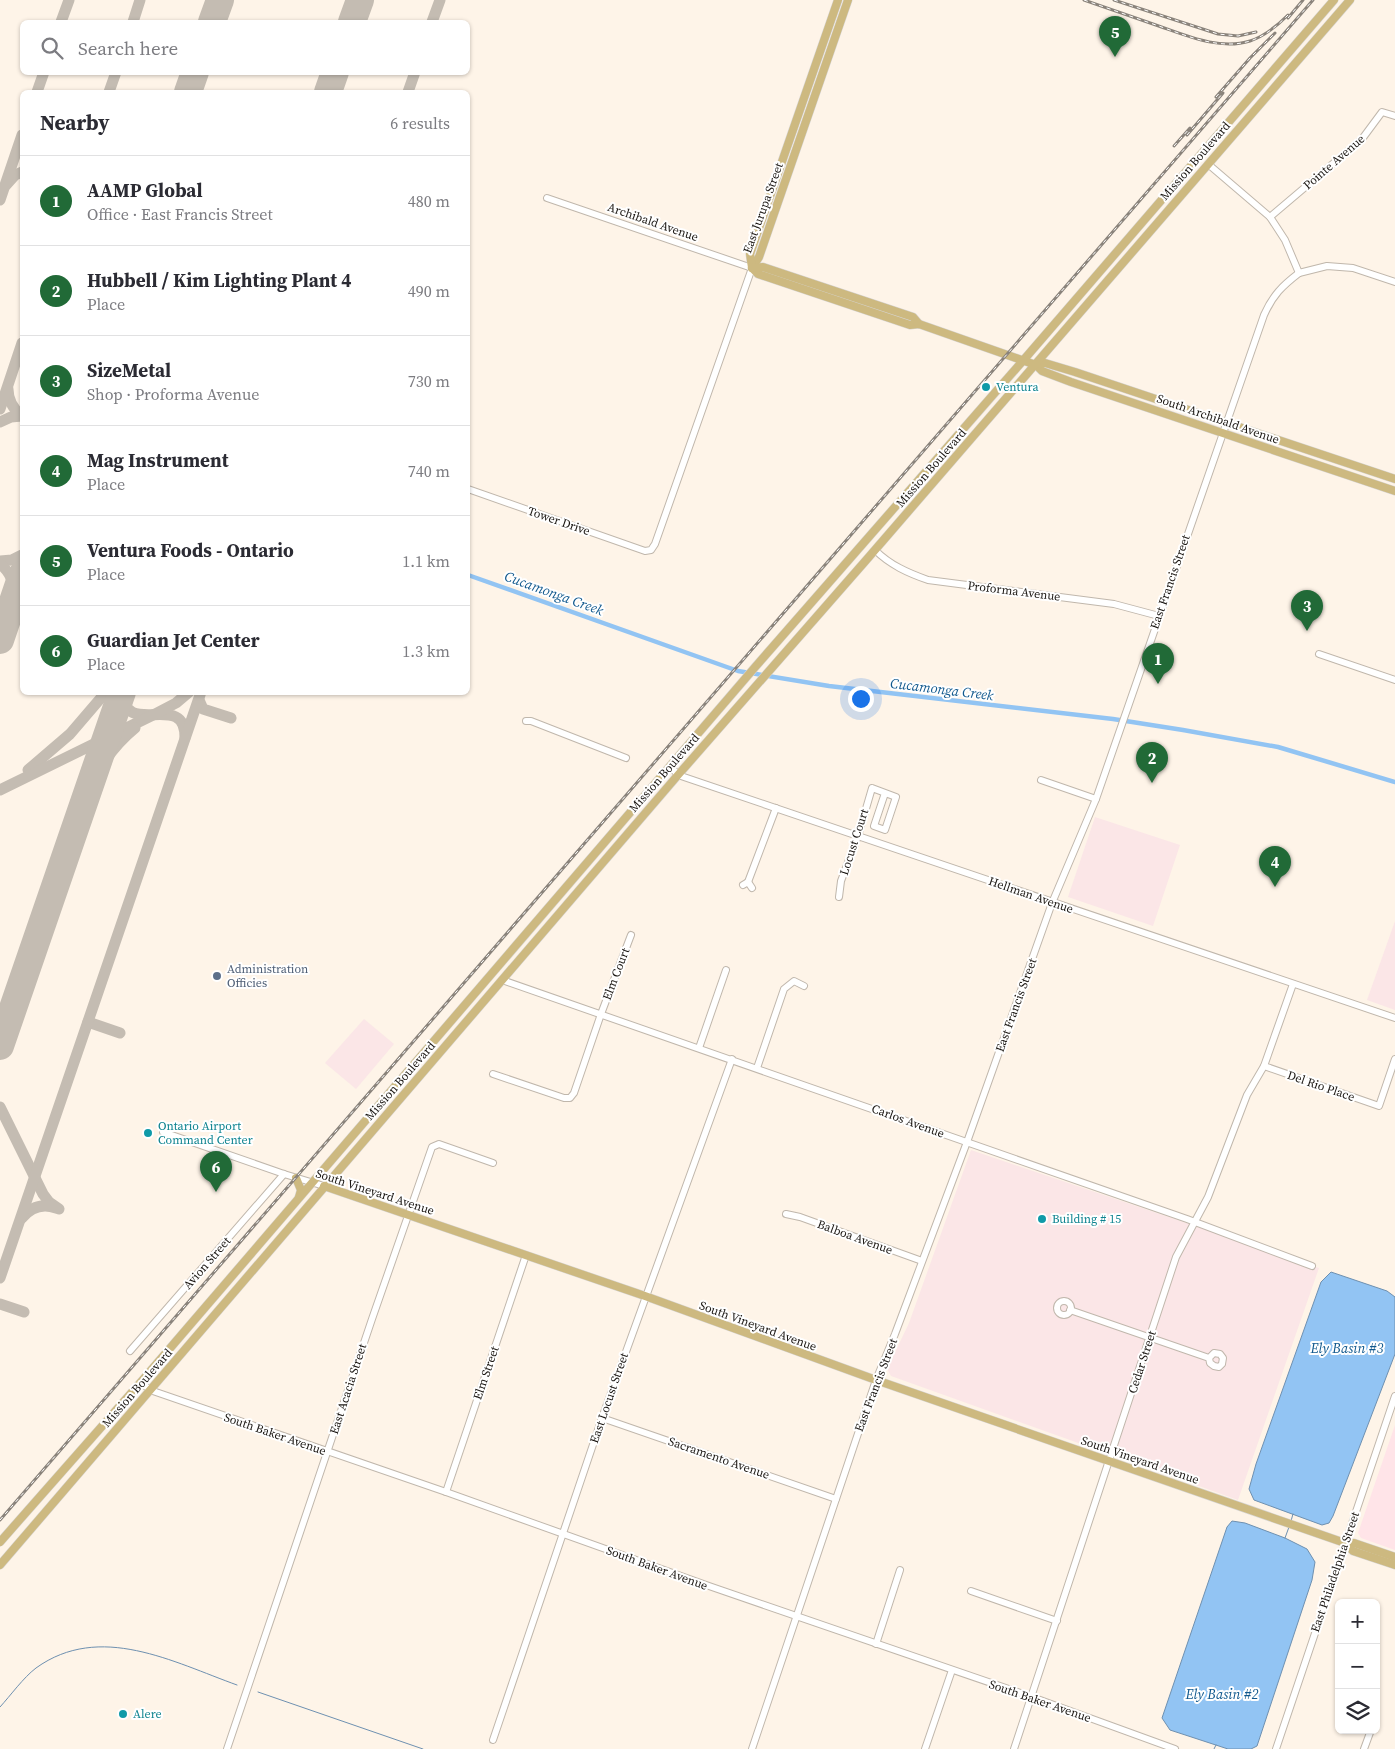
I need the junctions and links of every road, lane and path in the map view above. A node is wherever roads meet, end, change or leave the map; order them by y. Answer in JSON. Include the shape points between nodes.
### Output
{"nodes":[{"id":1,"x":838,"y":0,"type":"edge"},
{"id":2,"x":848,"y":0,"type":"edge"},
{"id":3,"x":1334,"y":0,"type":"edge"},
{"id":4,"x":1350,"y":0,"type":"edge"},
{"id":5,"x":1395,"y":116,"type":"edge"},
{"id":6,"x":1208,"y":164,"type":"junction"},
{"id":7,"x":547,"y":198,"type":"dead end"},
{"id":8,"x":1270,"y":218,"type":"junction"},
{"id":9,"x":752,"y":268,"type":"junction"},
{"id":10,"x":1299,"y":273,"type":"junction"},
{"id":11,"x":1395,"y":282,"type":"edge"},
{"id":12,"x":822,"y":287,"type":"junction"},
{"id":13,"x":801,"y":288,"type":"junction"},
{"id":14,"x":919,"y":324,"type":"junction"},
{"id":15,"x":1051,"y":346,"type":"junction"},
{"id":16,"x":1007,"y":354,"type":"junction"},
{"id":17,"x":1024,"y":360,"type":"junction"},
{"id":18,"x":1036,"y":365,"type":"junction"},
{"id":19,"x":1054,"y":366,"type":"junction"},
{"id":20,"x":1002,"y":385,"type":"junction"},
{"id":21,"x":1226,"y":422,"type":"junction"},
{"id":22,"x":1223,"y":432,"type":"junction"},
{"id":23,"x":1395,"y":479,"type":"edge"},
{"id":24,"x":470,"y":490,"type":"edge"},
{"id":25,"x":1395,"y":491,"type":"edge"},
{"id":26,"x":875,"y":550,"type":"junction"},
{"id":27,"x":1159,"y":616,"type":"junction"},
{"id":28,"x":1319,"y":654,"type":"dead end"},
{"id":29,"x":1395,"y":680,"type":"edge"},
{"id":30,"x":526,"y":721,"type":"dead end"},
{"id":31,"x":626,"y":758,"type":"dead end"},
{"id":32,"x":671,"y":767,"type":"junction"},
{"id":33,"x":678,"y":774,"type":"junction"},
{"id":34,"x":1042,"y":780,"type":"dead end"},
{"id":35,"x":885,"y":793,"type":"junction"},
{"id":36,"x":1096,"y":798,"type":"junction"},
{"id":37,"x":776,"y":808,"type":"junction"},
{"id":38,"x":858,"y":836,"type":"junction"},
{"id":39,"x":748,"y":885,"type":"dead end"},
{"id":40,"x":840,"y":897,"type":"dead end"},
{"id":41,"x":1052,"y":903,"type":"junction"},
{"id":42,"x":630,"y":935,"type":"dead end"},
{"id":43,"x":726,"y":970,"type":"dead end"},
{"id":44,"x":502,"y":980,"type":"junction"},
{"id":45,"x":1293,"y":984,"type":"junction"},
{"id":46,"x":804,"y":986,"type":"dead end"},
{"id":47,"x":601,"y":1014,"type":"junction"},
{"id":48,"x":1395,"y":1018,"type":"edge"},
{"id":49,"x":699,"y":1048,"type":"junction"},
{"id":50,"x":732,"y":1059,"type":"junction"},
{"id":51,"x":1395,"y":1059,"type":"edge"},
{"id":52,"x":1264,"y":1066,"type":"junction"},
{"id":53,"x":757,"y":1068,"type":"junction"},
{"id":54,"x":493,"y":1074,"type":"dead end"},
{"id":55,"x":163,"y":1132,"type":"dead end"},
{"id":56,"x":966,"y":1142,"type":"junction"},
{"id":57,"x":493,"y":1163,"type":"dead end"},
{"id":58,"x":284,"y":1174,"type":"junction"},
{"id":59,"x":296,"y":1178,"type":"junction"},
{"id":60,"x":312,"y":1183,"type":"junction"},
{"id":61,"x":324,"y":1186,"type":"junction"},
{"id":62,"x":299,"y":1198,"type":"junction"},
{"id":63,"x":408,"y":1214,"type":"junction"},
{"id":64,"x":786,"y":1214,"type":"dead end"},
{"id":65,"x":1194,"y":1222,"type":"junction"},
{"id":66,"x":526,"y":1255,"type":"junction"},
{"id":67,"x":922,"y":1261,"type":"junction"},
{"id":68,"x":1312,"y":1266,"type":"dead end"},
{"id":69,"x":645,"y":1296,"type":"junction"},
{"id":70,"x":1070,"y":1310,"type":"dead end"},
{"id":71,"x":1150,"y":1337,"type":"junction"},
{"id":72,"x":130,"y":1351,"type":"dead end"},
{"id":73,"x":1209,"y":1358,"type":"dead end"},
{"id":74,"x":876,"y":1380,"type":"junction"},
{"id":75,"x":142,"y":1382,"type":"junction"},
{"id":76,"x":150,"y":1390,"type":"junction"},
{"id":77,"x":1395,"y":1396,"type":"edge"},
{"id":78,"x":602,"y":1418,"type":"junction"},
{"id":79,"x":328,"y":1452,"type":"junction"},
{"id":80,"x":1110,"y":1461,"type":"junction"},
{"id":81,"x":446,"y":1492,"type":"junction"},
{"id":82,"x":836,"y":1499,"type":"junction"},
{"id":83,"x":563,"y":1534,"type":"junction"},
{"id":84,"x":0,"y":1542,"type":"edge"},
{"id":85,"x":1345,"y":1543,"type":"junction"},
{"id":86,"x":1395,"y":1557,"type":"edge"},
{"id":87,"x":0,"y":1565,"type":"edge"},
{"id":88,"x":1395,"y":1565,"type":"edge"},
{"id":89,"x":900,"y":1570,"type":"dead end"},
{"id":90,"x":971,"y":1592,"type":"dead end"},
{"id":91,"x":796,"y":1616,"type":"junction"},
{"id":92,"x":1057,"y":1622,"type":"junction"},
{"id":93,"x":876,"y":1644,"type":"junction"},
{"id":94,"x":952,"y":1670,"type":"junction"},
{"id":95,"x":1032,"y":1697,"type":"junction"},
{"id":96,"x":1370,"y":1734,"type":"edge"},
{"id":97,"x":493,"y":1740,"type":"dead end"},
{"id":98,"x":227,"y":1749,"type":"edge"},
{"id":99,"x":752,"y":1749,"type":"edge"},
{"id":100,"x":925,"y":1749,"type":"edge"},
{"id":101,"x":1014,"y":1749,"type":"edge"},
{"id":102,"x":1175,"y":1749,"type":"edge"},
{"id":103,"x":1276,"y":1749,"type":"edge"},
{"id":104,"x":1364,"y":1749,"type":"edge"}],
"edges":[{"from":1,"to":9,"type":"main road","name":"East Jurupa Street","via":[[750,254]]},
{"from":2,"to":9,"type":"main road","name":"East Jurupa Street","via":[[759,257]]},
{"from":3,"to":17,"type":"main road","name":"Mission Boulevard"},
{"from":4,"to":6,"type":"main road","name":"Mission Boulevard"},
{"from":5,"to":8,"type":"street","name":"Pointe Avenue","via":[[1382,112],[1362,139]]},
{"from":6,"to":8,"type":"street"},
{"from":6,"to":15,"type":"main road","name":"Mission Boulevard"},
{"from":7,"to":9,"type":"street","name":"Archibald Avenue"},
{"from":8,"to":10,"type":"street","via":[[1285,240]]},
{"from":9,"to":12,"type":"main road","name":"Archibald Avenue","via":[[763,267]]},
{"from":9,"to":13,"type":"main road","name":"Archibald Avenue","via":[[758,274]]},
{"from":9,"to":24,"type":"street","name":"Tower Drive","via":[[651,550],[645,551]]},
{"from":10,"to":11,"type":"street","via":[[1327,266],[1353,268]]},
{"from":10,"to":21,"type":"street","name":"East Francis Street","via":[[1281,287],[1264,315]]},
{"from":12,"to":13,"type":"main road"},
{"from":12,"to":14,"type":"main road","name":"Archibald Avenue","via":[[913,317]]},
{"from":13,"to":14,"type":"main road","name":"Archibald Avenue","via":[[910,325]]},
{"from":14,"to":16,"type":"main road","name":"Archibald Avenue"},
{"from":15,"to":18,"type":"main road","name":"Mission Boulevard"},
{"from":15,"to":19,"type":"main road","via":[[1046,357]]},
{"from":16,"to":17,"type":"main road","name":"Archibald Avenue"},
{"from":16,"to":20,"type":"main road","via":[[1012,367]]},
{"from":17,"to":18,"type":"main road","name":"South Archibald Avenue"},
{"from":17,"to":20,"type":"main road","name":"Mission Boulevard"},
{"from":18,"to":19,"type":"main road","name":"South Archibald Avenue"},
{"from":18,"to":22,"type":"main road","name":"South Archibald Avenue","via":[[1042,371],[1064,379]]},
{"from":18,"to":26,"type":"main road","name":"Mission Boulevard"},
{"from":19,"to":21,"type":"main road","name":"South Archibald Avenue"},
{"from":20,"to":32,"type":"main road","name":"Mission Boulevard"},
{"from":21,"to":22,"type":"street","name":"East Francis Street"},
{"from":21,"to":23,"type":"main road","name":"South Archibald Avenue"},
{"from":22,"to":25,"type":"main road","name":"South Archibald Avenue"},
{"from":22,"to":27,"type":"street","name":"East Francis Street"},
{"from":26,"to":27,"type":"street","name":"Proforma Avenue","via":[[907,573],[928,580],[1114,604]]},
{"from":26,"to":33,"type":"main road","name":"Mission Boulevard"},
{"from":27,"to":36,"type":"street","name":"East Francis Street"},
{"from":28,"to":29,"type":"street"},
{"from":30,"to":31,"type":"street"},
{"from":32,"to":33,"type":"street","name":"Hellman Avenue"},
{"from":32,"to":60,"type":"main road","name":"Mission Boulevard"},
{"from":33,"to":37,"type":"street","name":"Hellman Avenue"},
{"from":33,"to":44,"type":"main road","name":"Mission Boulevard"},
{"from":34,"to":36,"type":"street"},
{"from":35,"to":35,"type":"street","via":[[896,797],[885,830],[874,826]]},
{"from":35,"to":38,"type":"street","name":"Locust Court","via":[[872,788]]},
{"from":36,"to":41,"type":"street","name":"East Francis Street"},
{"from":37,"to":38,"type":"street","name":"Hellman Avenue"},
{"from":37,"to":39,"type":"street"},
{"from":38,"to":40,"type":"street","name":"Locust Court","via":[[841,881]]},
{"from":38,"to":41,"type":"street","name":"Hellman Avenue"},
{"from":41,"to":45,"type":"street","name":"Hellman Avenue"},
{"from":41,"to":56,"type":"street","name":"East Francis Street"},
{"from":42,"to":47,"type":"street","name":"Elm Court"},
{"from":43,"to":49,"type":"street"},
{"from":44,"to":47,"type":"street","name":"Carlos Avenue"},
{"from":44,"to":61,"type":"main road","name":"Mission Boulevard"},
{"from":45,"to":48,"type":"street","name":"Hellman Avenue"},
{"from":45,"to":52,"type":"street","name":"Cedar Street"},
{"from":46,"to":53,"type":"street","via":[[794,981],[784,989]]},
{"from":47,"to":49,"type":"street","name":"Carlos Avenue"},
{"from":47,"to":54,"type":"street","via":[[570,1098]]},
{"from":49,"to":50,"type":"street","name":"Carlos Avenue"},
{"from":50,"to":53,"type":"street","name":"Carlos Avenue"},
{"from":50,"to":69,"type":"street","name":"East Locust Street"},
{"from":51,"to":52,"type":"street","name":"Del Rio Place","via":[[1379,1106]]},
{"from":52,"to":65,"type":"street","name":"Cedar Street","via":[[1247,1095],[1212,1189]]},
{"from":53,"to":56,"type":"street","name":"Carlos Avenue"},
{"from":55,"to":58,"type":"street","name":"South Vineyard Avenue"},
{"from":56,"to":65,"type":"street","name":"Carlos Avenue"},
{"from":56,"to":67,"type":"street","name":"East Francis Street"},
{"from":57,"to":63,"type":"street","name":"East Acacia Street","via":[[435,1145]]},
{"from":58,"to":59,"type":"street","name":"South Vineyard Avenue"},
{"from":58,"to":72,"type":"street","name":"Avion Street"},
{"from":59,"to":60,"type":"street","name":"South Vineyard Avenue"},
{"from":59,"to":62,"type":"main road","via":[[301,1191]]},
{"from":60,"to":61,"type":"street","name":"South Vineyard Avenue"},
{"from":60,"to":62,"type":"main road","name":"Mission Boulevard"},
{"from":61,"to":63,"type":"main road","name":"South Vineyard Avenue"},
{"from":61,"to":76,"type":"main road","name":"Mission Boulevard"},
{"from":62,"to":75,"type":"main road","name":"Mission Boulevard"},
{"from":63,"to":66,"type":"main road","name":"South Vineyard Avenue"},
{"from":63,"to":79,"type":"street","name":"East Acacia Street"},
{"from":64,"to":67,"type":"street","name":"Balboa Avenue"},
{"from":65,"to":68,"type":"street","name":"Carlos Avenue"},
{"from":65,"to":71,"type":"street","name":"Cedar Street","via":[[1176,1258]]},
{"from":66,"to":69,"type":"main road","name":"South Vineyard Avenue"},
{"from":66,"to":81,"type":"street","name":"Elm Street"},
{"from":67,"to":74,"type":"street","name":"East Francis Street"},
{"from":69,"to":74,"type":"main road","name":"South Vineyard Avenue"},
{"from":69,"to":78,"type":"street","name":"East Locust Street"},
{"from":70,"to":71,"type":"street"},
{"from":71,"to":73,"type":"street"},
{"from":71,"to":80,"type":"street","name":"Cedar Street"},
{"from":74,"to":80,"type":"main road","name":"South Vineyard Avenue"},
{"from":74,"to":82,"type":"street","name":"East Francis Street"},
{"from":75,"to":76,"type":"street","name":"South Baker Avenue"},
{"from":75,"to":84,"type":"main road","name":"Mission Boulevard"},
{"from":76,"to":79,"type":"street","name":"South Baker Avenue"},
{"from":76,"to":87,"type":"main road","name":"Mission Boulevard"},
{"from":77,"to":85,"type":"street","name":"East Philadelphia Street"},
{"from":78,"to":82,"type":"street","name":"Sacramento Avenue"},
{"from":78,"to":83,"type":"street","name":"East Locust Street"},
{"from":79,"to":81,"type":"street","name":"South Baker Avenue"},
{"from":79,"to":98,"type":"street","name":"East Acacia Street"},
{"from":80,"to":85,"type":"main road","name":"South Vineyard Avenue"},
{"from":80,"to":92,"type":"street","name":"Cedar Street"},
{"from":81,"to":83,"type":"street","name":"South Baker Avenue"},
{"from":82,"to":91,"type":"street","name":"East Francis Street"},
{"from":83,"to":91,"type":"street","name":"South Baker Avenue"},
{"from":83,"to":97,"type":"street","name":"East Locust Street"},
{"from":85,"to":86,"type":"main road","name":"South Vineyard Avenue"},
{"from":85,"to":88,"type":"main road","name":"South Vineyard Avenue","via":[[1353,1551]]},
{"from":85,"to":103,"type":"street","name":"East Philadelphia Street"},
{"from":89,"to":93,"type":"street"},
{"from":90,"to":92,"type":"street"},
{"from":91,"to":93,"type":"street","name":"South Baker Avenue"},
{"from":91,"to":99,"type":"street","name":"East Francis Street"},
{"from":92,"to":95,"type":"street","name":"Cedar Street"},
{"from":93,"to":94,"type":"street","name":"South Baker Avenue"},
{"from":94,"to":95,"type":"street","name":"South Baker Avenue"},
{"from":94,"to":100,"type":"street"},
{"from":95,"to":101,"type":"street","name":"Cedar Street"},
{"from":95,"to":102,"type":"street","name":"South Baker Avenue"},
{"from":96,"to":104,"type":"street"}]}
